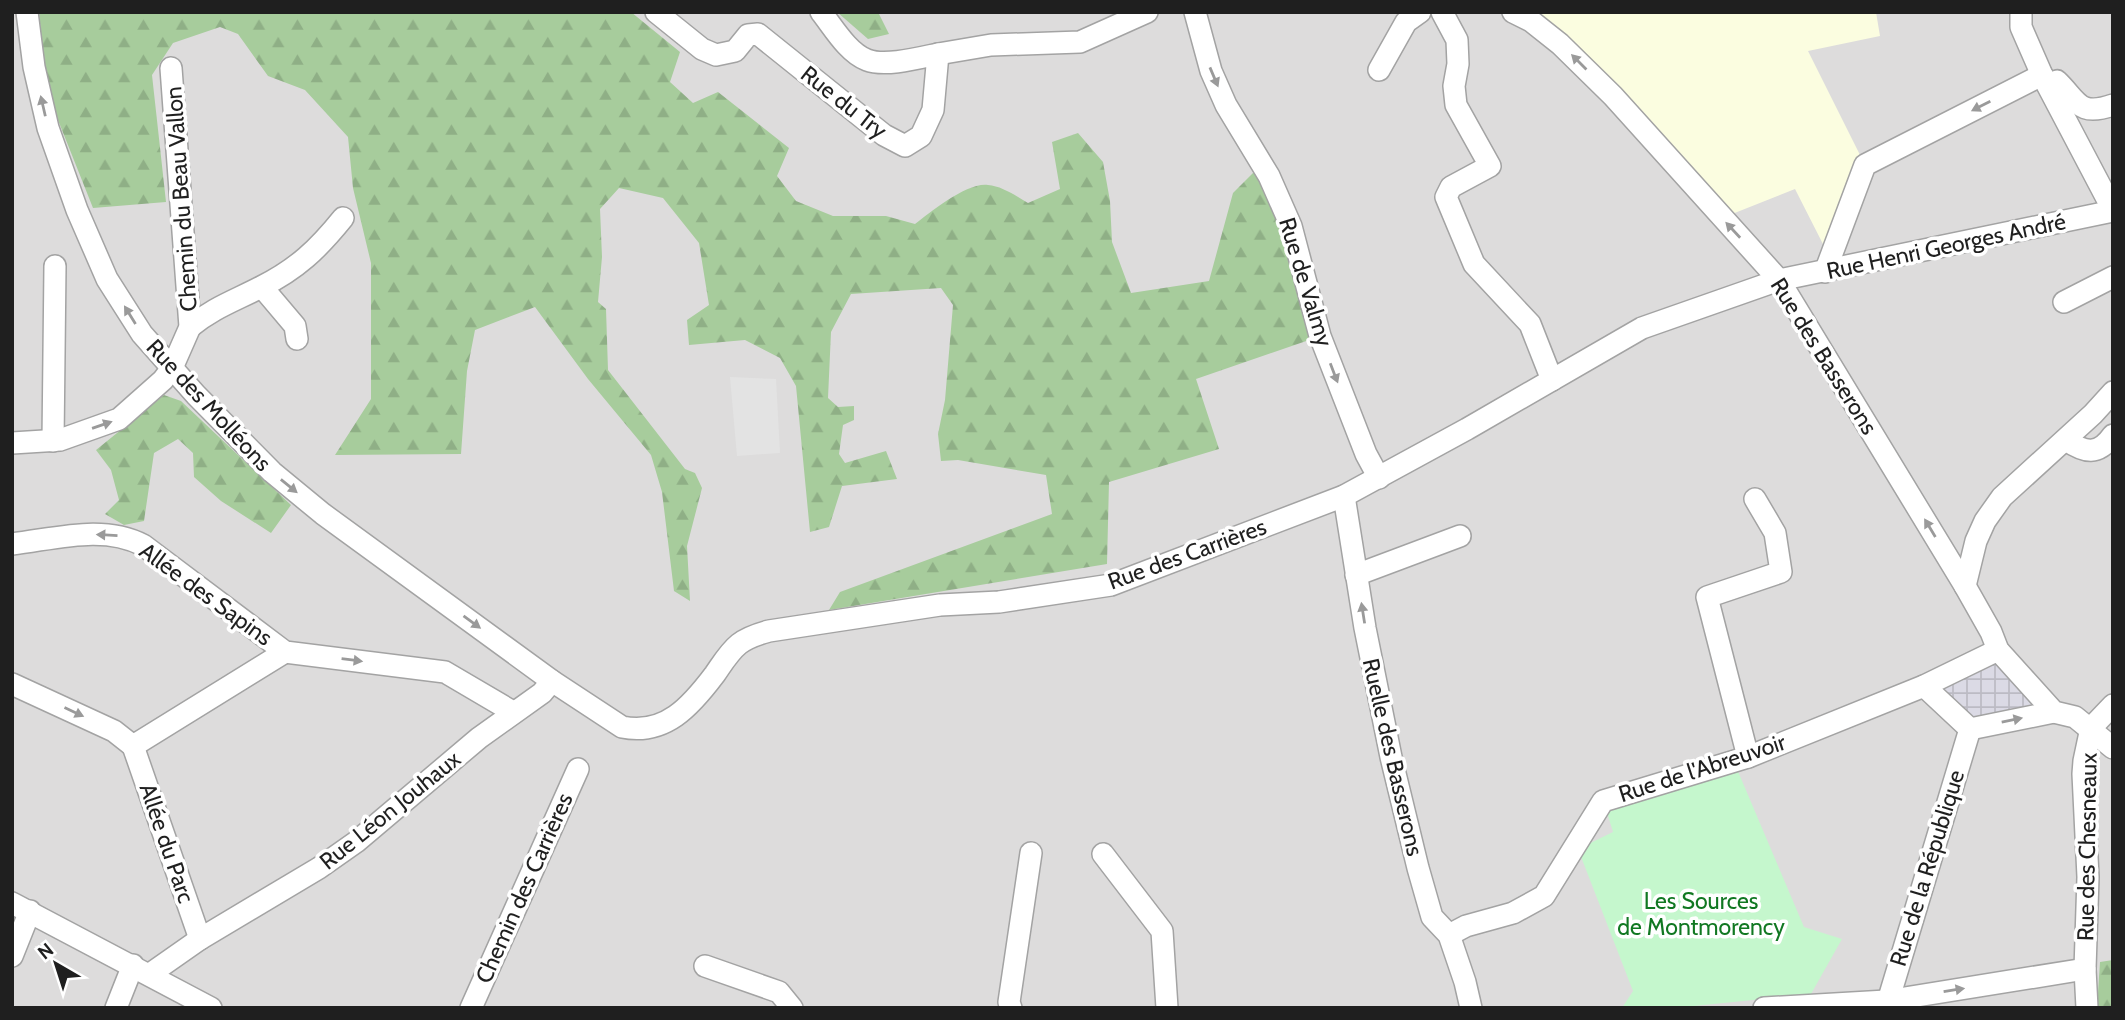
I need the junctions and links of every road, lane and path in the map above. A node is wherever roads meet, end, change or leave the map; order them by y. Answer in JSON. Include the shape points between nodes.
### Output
{"nodes":[{"id":1,"x":27,"y":12,"type":"edge"},
{"id":2,"x":656,"y":12,"type":"edge"},
{"id":3,"x":821,"y":12,"type":"edge"},
{"id":4,"x":1147,"y":12,"type":"edge"},
{"id":5,"x":1195,"y":12,"type":"edge"},
{"id":6,"x":1420,"y":12,"type":"edge"},
{"id":7,"x":1442,"y":12,"type":"edge"},
{"id":8,"x":1513,"y":12,"type":"edge"},
{"id":9,"x":2021,"y":12,"type":"edge"},
{"id":10,"x":938,"y":54,"type":"junction"},
{"id":11,"x":171,"y":68,"type":"dead end"},
{"id":12,"x":1379,"y":70,"type":"dead end"},
{"id":13,"x":2044,"y":80,"type":"junction"},
{"id":14,"x":2113,"y":105,"type":"edge"},
{"id":15,"x":2113,"y":211,"type":"edge"},
{"id":16,"x":343,"y":218,"type":"dead end"},
{"id":17,"x":55,"y":266,"type":"dead end"},
{"id":18,"x":1825,"y":272,"type":"junction"},
{"id":19,"x":2113,"y":277,"type":"edge"},
{"id":20,"x":1779,"y":280,"type":"junction"},
{"id":21,"x":262,"y":287,"type":"junction"},
{"id":22,"x":2064,"y":302,"type":"dead end"},
{"id":23,"x":190,"y":327,"type":"junction"},
{"id":24,"x":298,"y":339,"type":"dead end"},
{"id":25,"x":172,"y":369,"type":"junction"},
{"id":26,"x":1552,"y":380,"type":"junction"},
{"id":27,"x":2113,"y":392,"type":"edge"},
{"id":28,"x":2103,"y":418,"type":"edge"},
{"id":29,"x":2113,"y":435,"type":"edge"},
{"id":30,"x":2066,"y":440,"type":"junction"},
{"id":31,"x":53,"y":441,"type":"junction"},
{"id":32,"x":12,"y":443,"type":"edge"},
{"id":33,"x":1379,"y":478,"type":"junction"},
{"id":34,"x":1344,"y":496,"type":"junction"},
{"id":35,"x":1755,"y":499,"type":"dead end"},
{"id":36,"x":1460,"y":536,"type":"dead end"},
{"id":37,"x":12,"y":544,"type":"edge"},
{"id":38,"x":1356,"y":575,"type":"junction"},
{"id":39,"x":1965,"y":586,"type":"junction"},
{"id":40,"x":1998,"y":650,"type":"junction"},
{"id":41,"x":285,"y":652,"type":"junction"},
{"id":42,"x":552,"y":681,"type":"junction"},
{"id":43,"x":12,"y":684,"type":"edge"},
{"id":44,"x":1924,"y":686,"type":"junction"},
{"id":45,"x":2113,"y":705,"type":"edge"},
{"id":46,"x":513,"y":712,"type":"junction"},
{"id":47,"x":2054,"y":712,"type":"junction"},
{"id":48,"x":2091,"y":728,"type":"junction"},
{"id":49,"x":1970,"y":729,"type":"junction"},
{"id":50,"x":134,"y":746,"type":"junction"},
{"id":51,"x":2113,"y":748,"type":"edge"},
{"id":52,"x":1748,"y":757,"type":"junction"},
{"id":53,"x":578,"y":769,"type":"dead end"},
{"id":54,"x":1031,"y":853,"type":"dead end"},
{"id":55,"x":1103,"y":853,"type":"dead end"},
{"id":56,"x":21,"y":907,"type":"edge"},
{"id":57,"x":1449,"y":935,"type":"junction"},
{"id":58,"x":200,"y":939,"type":"junction"},
{"id":59,"x":12,"y":957,"type":"edge"},
{"id":60,"x":705,"y":965,"type":"dead end"},
{"id":61,"x":2085,"y":969,"type":"junction"},
{"id":62,"x":141,"y":970,"type":"junction"},
{"id":63,"x":1886,"y":1005,"type":"edge"},
{"id":64,"x":116,"y":1008,"type":"edge"},
{"id":65,"x":211,"y":1008,"type":"edge"},
{"id":66,"x":471,"y":1008,"type":"edge"},
{"id":67,"x":792,"y":1008,"type":"edge"},
{"id":68,"x":1011,"y":1008,"type":"edge"},
{"id":69,"x":1167,"y":1008,"type":"edge"},
{"id":70,"x":1471,"y":1008,"type":"edge"},
{"id":71,"x":1764,"y":1008,"type":"edge"},
{"id":72,"x":2087,"y":1008,"type":"edge"}],
"edges":[{"from":25,"to":1,"type":"street","name":"Rue des Molléons","one_way":true,"via":[[142,334],[107,279],[76,210],[48,128]]},
{"from":2,"to":10,"type":"street","name":"Rue du Try","via":[[716,55],[735,51],[748,35],[758,34],[884,135],[905,146],[921,136],[933,110]]},
{"from":3,"to":10,"type":"street","name":"Rue du Try","via":[[866,60],[897,61]]},
{"from":4,"to":10,"type":"street","via":[[1080,41],[990,45]]},
{"from":5,"to":33,"type":"street","name":"Rue de Valmy","one_way":true,"via":[[1226,105],[1269,176],[1292,226],[1320,336]]},
{"from":6,"to":12,"type":"street","via":[[1406,22]]},
{"from":7,"to":26,"type":"street","via":[[1457,40],[1456,105],[1490,166],[1451,187],[1446,197],[1474,264],[1530,324]]},
{"from":20,"to":8,"type":"street","name":"Rue des Basserons","one_way":true,"via":[[1613,96],[1560,44]]},
{"from":9,"to":13,"type":"street","via":[[2021,27]]},
{"from":11,"to":23,"type":"street","name":"Chemin du Beau Vallon"},
{"from":13,"to":14,"type":"street","via":[[2057,81],[2071,99],[2089,109]]},
{"from":13,"to":15,"type":"street"},
{"from":13,"to":18,"type":"street","one_way":true,"via":[[1864,165]]},
{"from":15,"to":18,"type":"street","name":"Rue Henri Georges André"},
{"from":16,"to":21,"type":"street","via":[[318,248]]},
{"from":17,"to":31,"type":"street"},
{"from":18,"to":20,"type":"street","name":"Rue Henri Georges André"},
{"from":19,"to":22,"type":"street"},
{"from":20,"to":26,"type":"street","name":"Rue des Carrières","via":[[1642,328]]},
{"from":39,"to":20,"type":"street","name":"Rue des Basserons","one_way":true},
{"from":21,"to":23,"type":"street","via":[[210,311]]},
{"from":21,"to":24,"type":"street","via":[[295,326]]},
{"from":23,"to":25,"type":"street","name":"Chemin du Beau Vallon"},
{"from":31,"to":25,"type":"street","one_way":true,"via":[[119,419]]},
{"from":25,"to":42,"type":"street","name":"Rue des Molléons","one_way":true,"via":[[282,480],[323,514]]},
{"from":26,"to":33,"type":"street","name":"Rue des Carrières"},
{"from":27,"to":28,"type":"street"},
{"from":28,"to":30,"type":"street"},
{"from":29,"to":30,"type":"street","via":[[2088,452]]},
{"from":30,"to":39,"type":"street","via":[[2014,484],[1993,510],[1976,541]]},
{"from":31,"to":32,"type":"street"},
{"from":33,"to":34,"type":"street","name":"Rue des Carrières"},
{"from":34,"to":38,"type":"street","name":"Ruelle des Basserons"},
{"from":34,"to":42,"type":"street","name":"Rue des Carrières","via":[[1111,585],[999,602],[940,605],[749,637],[732,651],[700,695],[669,721],[651,729],[622,727]]},
{"from":35,"to":52,"type":"street","via":[[1775,533],[1781,572],[1707,597]]},
{"from":36,"to":38,"type":"street"},
{"from":41,"to":37,"type":"street","name":"Allée des Sapins","one_way":true,"via":[[127,537],[106,533]]},
{"from":57,"to":38,"type":"street","name":"Ruelle des Basserons","one_way":true,"via":[[1432,917],[1418,868]]},
{"from":39,"to":40,"type":"street","name":"Rue des Basserons"},
{"from":40,"to":44,"type":"street","name":"Rue de l'Abreuvoir"},
{"from":40,"to":47,"type":"street","name":"Rue des Basserons"},
{"from":41,"to":46,"type":"street","name":"Allée des Sapins","one_way":true,"via":[[445,672]]},
{"from":41,"to":50,"type":"street"},
{"from":42,"to":46,"type":"street","name":"Rue Léon Jouhaux"},
{"from":43,"to":50,"type":"street","one_way":true,"via":[[114,731]]},
{"from":44,"to":49,"type":"street"},
{"from":44,"to":52,"type":"street","name":"Rue de l'Abreuvoir"},
{"from":45,"to":48,"type":"street"},
{"from":46,"to":58,"type":"street","name":"Rue Léon Jouhaux","via":[[356,842]]},
{"from":47,"to":48,"type":"street","name":"Rue des Chesneaux","via":[[2075,717]]},
{"from":49,"to":47,"type":"street","one_way":true},
{"from":48,"to":51,"type":"street"},
{"from":48,"to":61,"type":"street","name":"Rue des Chesneaux","via":[[2083,774],[2088,877]]},
{"from":49,"to":63,"type":"street","name":"Rue de la République"},
{"from":50,"to":58,"type":"street","name":"Allée du Parc"},
{"from":52,"to":57,"type":"street","name":"Rue de l'Abreuvoir","via":[[1603,801],[1544,896],[1513,913]]},
{"from":53,"to":66,"type":"street","name":"Chemin des Carrières"},
{"from":54,"to":68,"type":"street"},
{"from":55,"to":69,"type":"street","via":[[1162,931]]},
{"from":56,"to":59,"type":"street"},
{"from":56,"to":62,"type":"street"},
{"from":57,"to":70,"type":"street","name":"Ruelle des Basserons"},
{"from":58,"to":62,"type":"street","name":"Rue Léon Jouhaux"},
{"from":60,"to":67,"type":"street","via":[[779,992]]},
{"from":63,"to":61,"type":"street","one_way":true},
{"from":61,"to":72,"type":"street","name":"Rue des Chesneaux"},
{"from":62,"to":64,"type":"street"},
{"from":62,"to":65,"type":"street"},
{"from":63,"to":71,"type":"street"}]}
